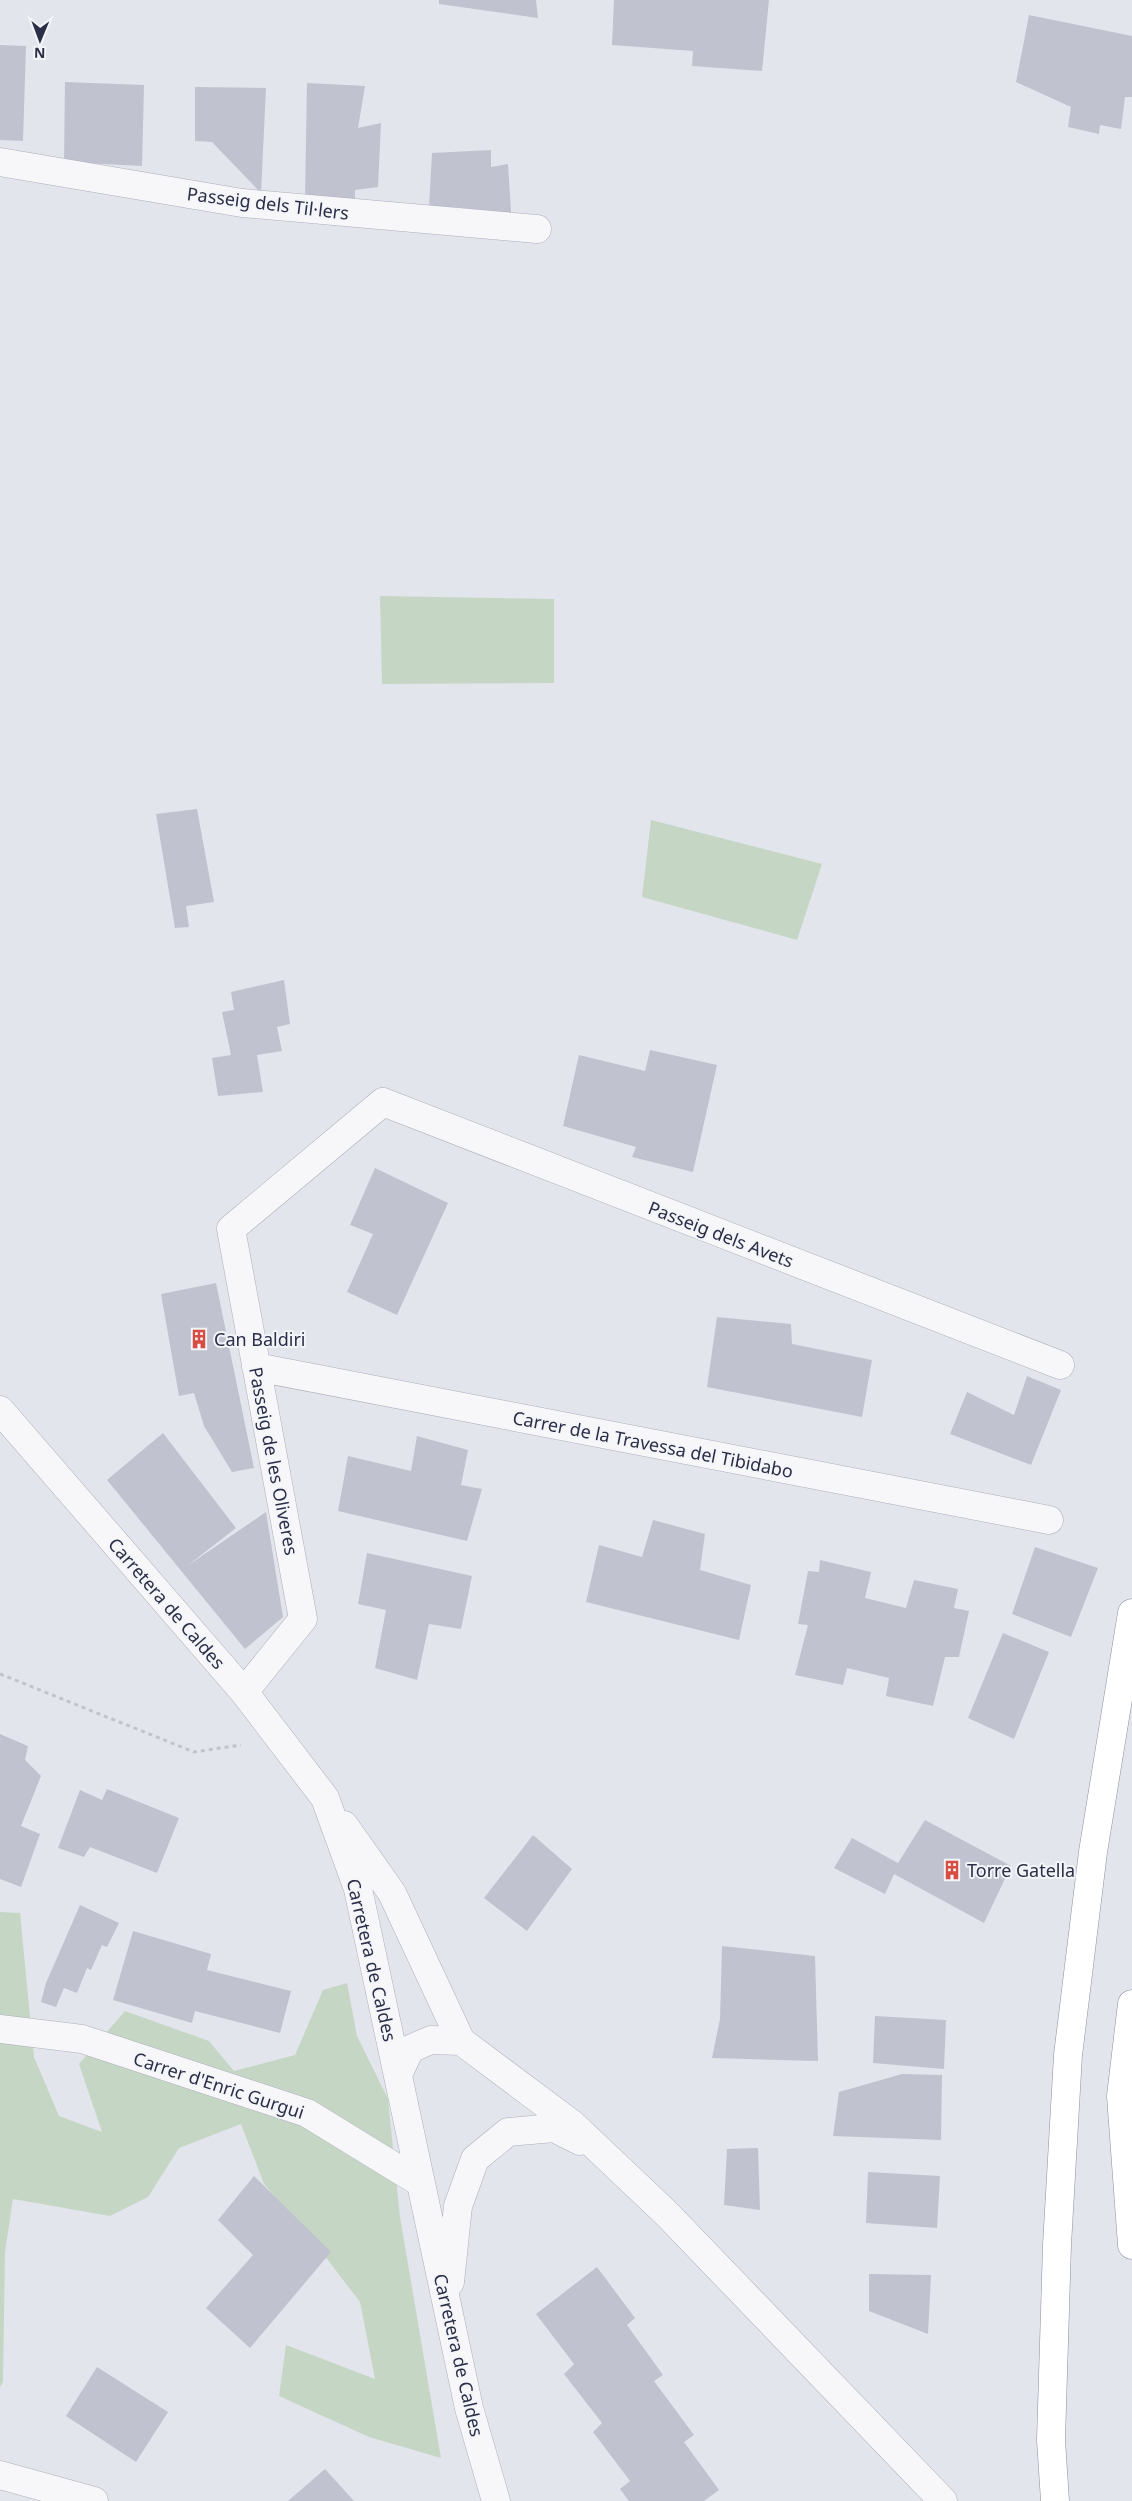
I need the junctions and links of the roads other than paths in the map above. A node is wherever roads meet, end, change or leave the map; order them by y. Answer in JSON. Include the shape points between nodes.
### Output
{"nodes":[{"id":1,"x":0,"y":162,"type":"edge"},
{"id":2,"x":537,"y":229,"type":"dead end"},
{"id":3,"x":383,"y":1102,"type":"joint"},
{"id":4,"x":1060,"y":1365,"type":"dead end"},
{"id":5,"x":256,"y":1367,"type":"junction"},
{"id":6,"x":0,"y":1410,"type":"edge"},
{"id":7,"x":1049,"y":1520,"type":"dead end"},
{"id":8,"x":1132,"y":1613,"type":"edge"},
{"id":9,"x":244,"y":1692,"type":"junction"},
{"id":10,"x":325,"y":1798,"type":"junction"},
{"id":11,"x":1132,"y":2004,"type":"edge"},
{"id":12,"x":0,"y":2029,"type":"edge"},
{"id":13,"x":461,"y":2041,"type":"junction"},
{"id":14,"x":398,"y":2075,"type":"junction"},
{"id":15,"x":602,"y":2152,"type":"junction"},
{"id":16,"x":421,"y":2183,"type":"junction"},
{"id":17,"x":1132,"y":2245,"type":"edge"},
{"id":18,"x":447,"y":2307,"type":"junction"},
{"id":19,"x":0,"y":2475,"type":"edge"},
{"id":20,"x":94,"y":2501,"type":"edge"},
{"id":21,"x":496,"y":2501,"type":"edge"},
{"id":22,"x":943,"y":2501,"type":"edge"},
{"id":23,"x":1055,"y":2501,"type":"edge"}],
"edges":[{"from":1,"to":2,"type":"street","name":"Passeig dels Til·lers","via":[[242,204]]},
{"from":3,"to":4,"type":"street","name":"Passeig dels Avets"},
{"from":3,"to":5,"type":"street","name":"Passeig de les Oliveres","via":[[231,1230]]},
{"from":5,"to":7,"type":"street","name":"Carrer de la Travessa del Tibidabo"},
{"from":5,"to":9,"type":"street","name":"Passeig de les Oliveres","via":[[303,1619]]},
{"from":6,"to":9,"type":"street","name":"Carretera de Caldes"},
{"from":8,"to":23,"type":"highway","via":[[1093,1852],[1068,2055],[1057,2245],[1051,2440]]},
{"from":9,"to":10,"type":"street","name":"Carretera de Caldes"},
{"from":10,"to":13,"type":"street","via":[[392,1893]]},
{"from":10,"to":14,"type":"street","name":"Carretera de Caldes","via":[[358,1890]]},
{"from":11,"to":17,"type":"highway","via":[[1121,2096]]},
{"from":12,"to":16,"type":"street","name":"Carrer d'Enric Gurgui","via":[[82,2039],[307,2113]]},
{"from":13,"to":14,"type":"street","via":[[431,2040],[410,2049]]},
{"from":13,"to":15,"type":"street","via":[[572,2124]]},
{"from":14,"to":16,"type":"street","name":"Carretera de Caldes"},
{"from":15,"to":18,"type":"street","via":[[554,2128],[508,2132],[475,2159],[458,2206]]},
{"from":15,"to":22,"type":"street","via":[[667,2214]]},
{"from":16,"to":18,"type":"street","name":"Carretera de Caldes"},
{"from":18,"to":21,"type":"street","name":"Carretera de Caldes","via":[[469,2408]]},
{"from":19,"to":20,"type":"street"}]}
